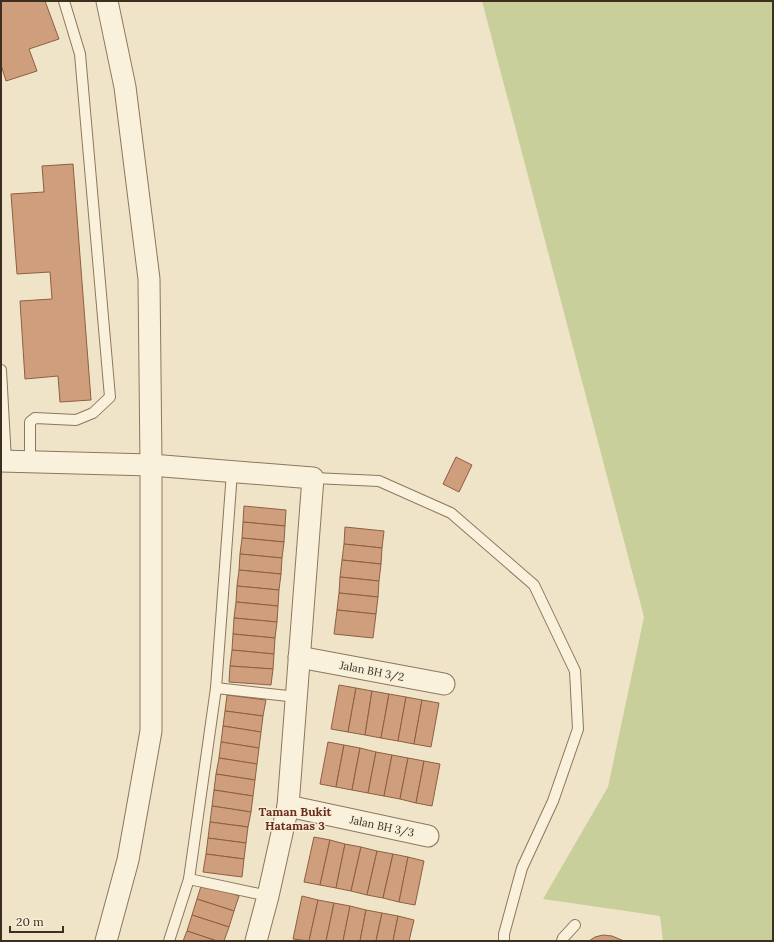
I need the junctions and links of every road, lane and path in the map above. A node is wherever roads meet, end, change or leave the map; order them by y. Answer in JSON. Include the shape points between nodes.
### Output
{"nodes":[{"id":1,"x":64,"y":1,"type":"edge"},
{"id":2,"x":107,"y":1,"type":"edge"},
{"id":3,"x":1,"y":370,"type":"edge"},
{"id":4,"x":4,"y":461,"type":"edge"},
{"id":5,"x":30,"y":462,"type":"junction"},
{"id":6,"x":151,"y":465,"type":"junction"},
{"id":7,"x":232,"y":472,"type":"junction"},
{"id":8,"x":313,"y":478,"type":"junction"},
{"id":9,"x":300,"y":657,"type":"junction"},
{"id":10,"x":444,"y":684,"type":"dead end"},
{"id":11,"x":216,"y":688,"type":"junction"},
{"id":12,"x":296,"y":697,"type":"junction"},
{"id":13,"x":288,"y":806,"type":"junction"},
{"id":14,"x":428,"y":836,"type":"dead end"},
{"id":15,"x":189,"y":878,"type":"junction"},
{"id":16,"x":268,"y":896,"type":"junction"},
{"id":17,"x":575,"y":925,"type":"dead end"},
{"id":18,"x":106,"y":941,"type":"edge"},
{"id":19,"x":169,"y":941,"type":"edge"},
{"id":20,"x":256,"y":941,"type":"edge"},
{"id":21,"x":504,"y":941,"type":"edge"},
{"id":22,"x":562,"y":941,"type":"edge"}],
"edges":[{"from":1,"to":5,"type":"lane","via":[[80,54],[110,397],[93,413],[76,420],[31,420]]},
{"from":2,"to":6,"type":"street","via":[[125,87],[149,279]]},
{"from":3,"to":4,"type":"lane"},
{"from":4,"to":5,"type":"street"},
{"from":5,"to":6,"type":"street"},
{"from":6,"to":7,"type":"street"},
{"from":6,"to":18,"type":"street","via":[[151,731],[128,860]]},
{"from":7,"to":8,"type":"street"},
{"from":7,"to":11,"type":"lane"},
{"from":8,"to":9,"type":"street"},
{"from":8,"to":21,"type":"lane","via":[[379,480],[450,513],[534,585],[575,671],[578,729],[553,801],[522,868]]},
{"from":9,"to":10,"type":"street","name":"Jalan BH 3/2"},
{"from":9,"to":12,"type":"street"},
{"from":11,"to":12,"type":"lane"},
{"from":11,"to":15,"type":"lane"},
{"from":12,"to":13,"type":"street"},
{"from":13,"to":14,"type":"street","name":"Jalan BH 3/3"},
{"from":13,"to":16,"type":"street"},
{"from":15,"to":16,"type":"lane"},
{"from":15,"to":19,"type":"lane"},
{"from":16,"to":20,"type":"street"},
{"from":17,"to":22,"type":"lane"}]}
